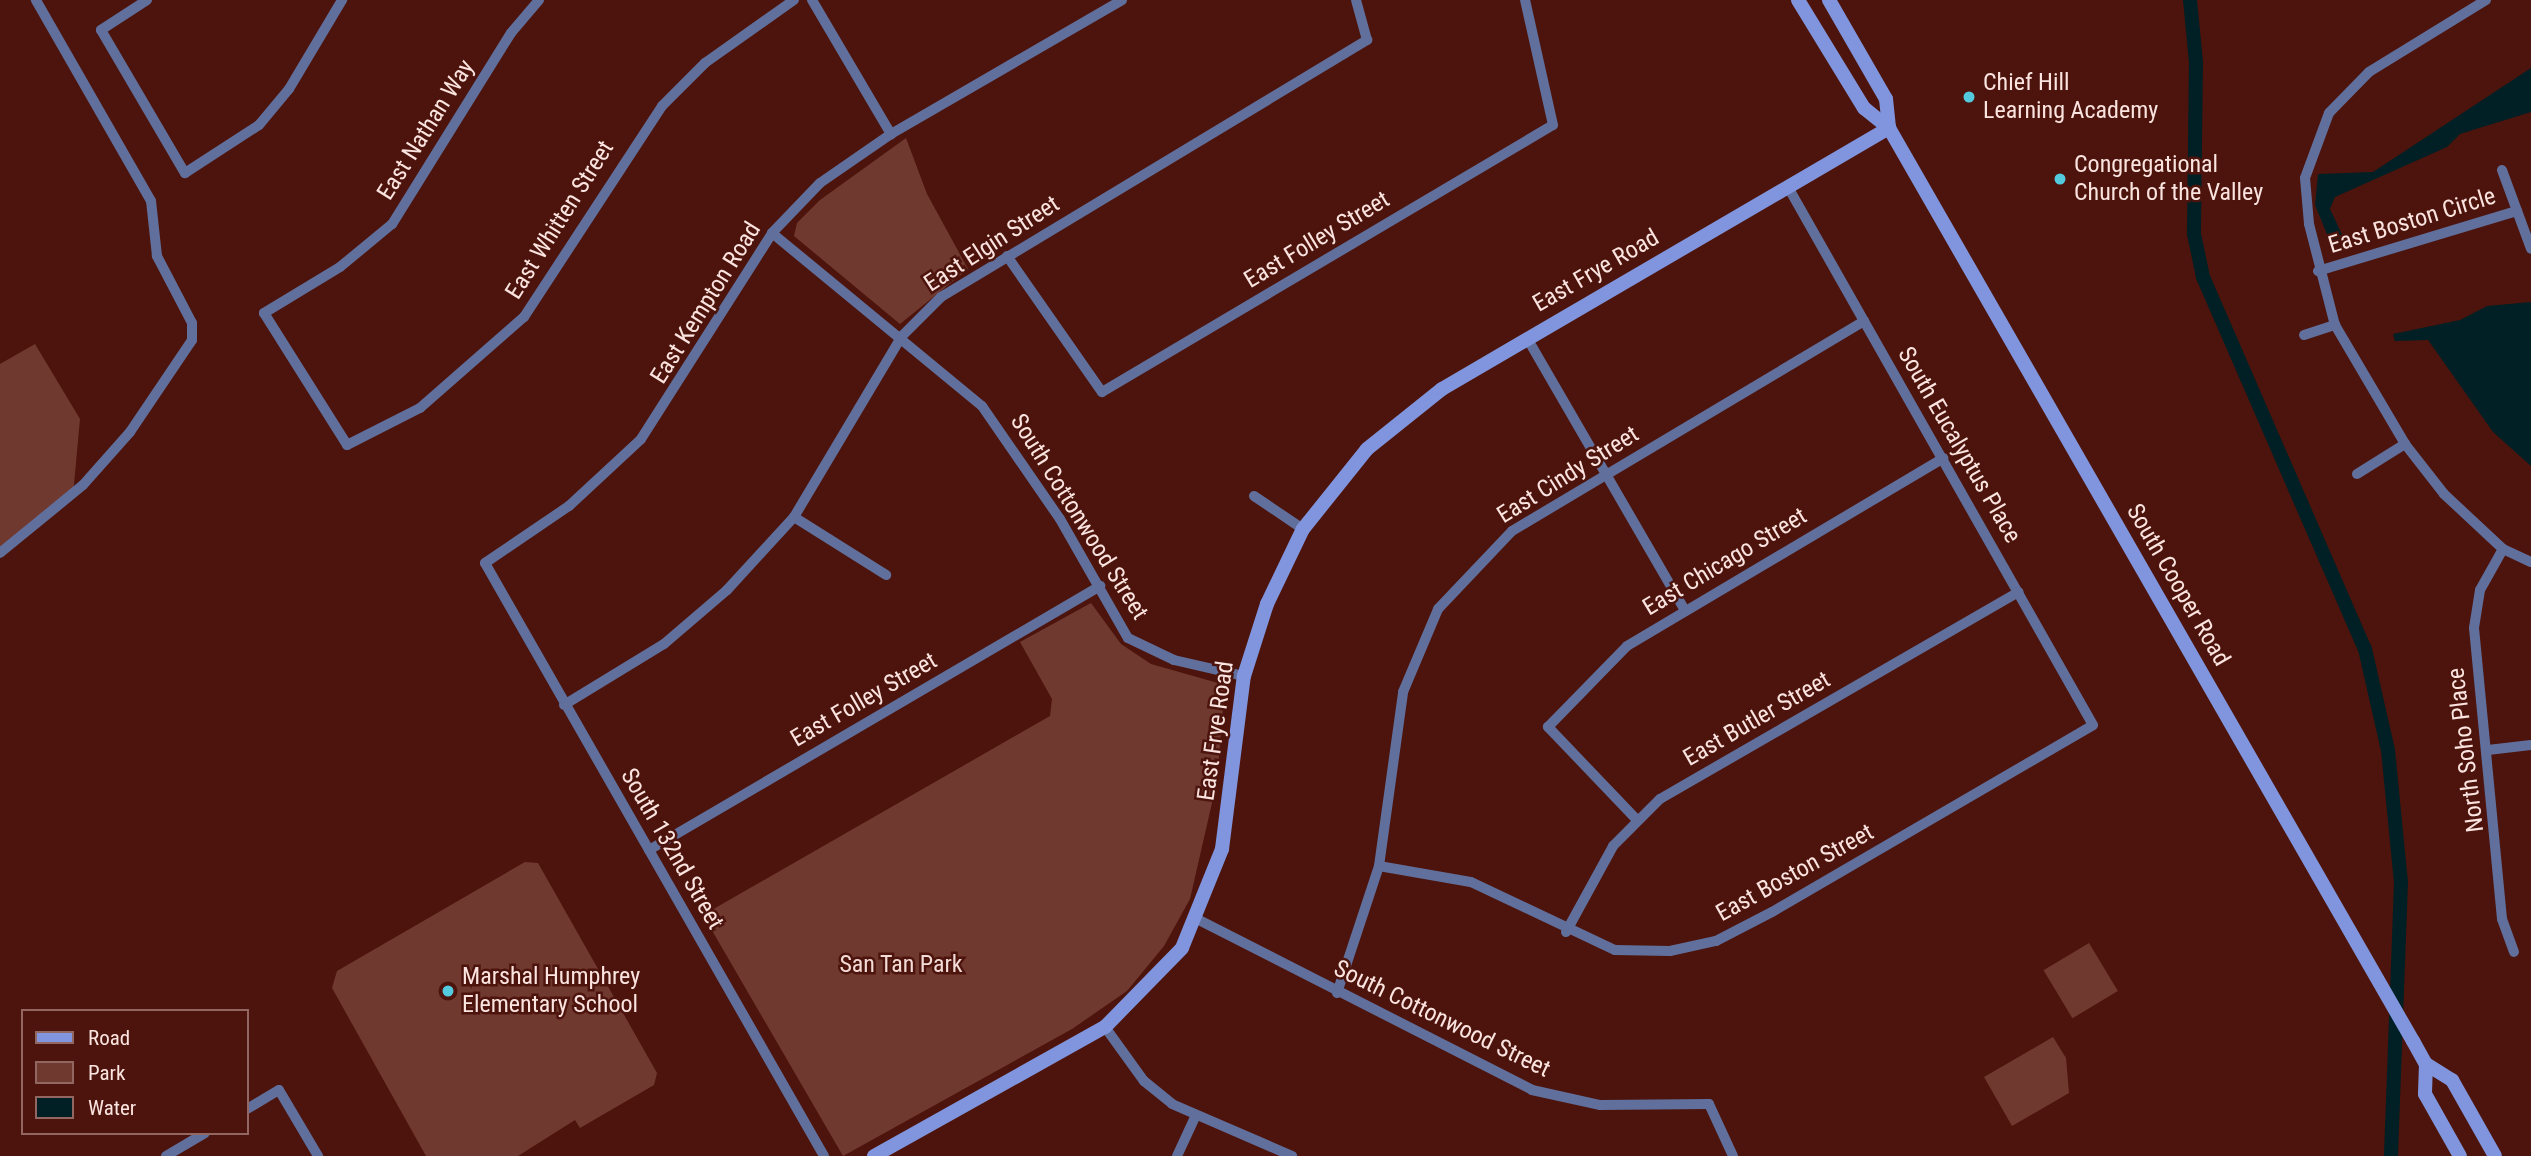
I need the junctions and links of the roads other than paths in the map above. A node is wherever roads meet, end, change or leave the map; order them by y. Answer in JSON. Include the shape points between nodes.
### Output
{"nodes":[{"id":1,"x":36,"y":0,"type":"edge"},
{"id":2,"x":147,"y":0,"type":"edge"},
{"id":3,"x":342,"y":0,"type":"edge"},
{"id":4,"x":539,"y":0,"type":"edge"},
{"id":5,"x":794,"y":0,"type":"edge"},
{"id":6,"x":813,"y":0,"type":"edge"},
{"id":7,"x":1122,"y":0,"type":"edge"},
{"id":8,"x":1356,"y":0,"type":"edge"},
{"id":9,"x":1525,"y":0,"type":"edge"},
{"id":10,"x":1798,"y":0,"type":"edge"},
{"id":11,"x":1829,"y":0,"type":"edge"},
{"id":12,"x":2486,"y":0,"type":"edge"},
{"id":13,"x":1847,"y":31,"type":"junction"},
{"id":14,"x":1825,"y":45,"type":"junction"},
{"id":15,"x":1889,"y":128,"type":"junction"},
{"id":16,"x":891,"y":134,"type":"junction"},
{"id":17,"x":2502,"y":170,"type":"dead end"},
{"id":18,"x":1788,"y":187,"type":"junction"},
{"id":19,"x":2517,"y":211,"type":"junction"},
{"id":20,"x":772,"y":233,"type":"junction"},
{"id":21,"x":2531,"y":249,"type":"edge"},
{"id":22,"x":1007,"y":256,"type":"junction"},
{"id":23,"x":2318,"y":271,"type":"junction"},
{"id":24,"x":1864,"y":321,"type":"junction"},
{"id":25,"x":2335,"y":325,"type":"junction"},
{"id":26,"x":2304,"y":335,"type":"dead end"},
{"id":27,"x":902,"y":336,"type":"junction"},
{"id":28,"x":1527,"y":338,"type":"junction"},
{"id":29,"x":2405,"y":444,"type":"junction"},
{"id":30,"x":347,"y":445,"type":"joint"},
{"id":31,"x":1943,"y":458,"type":"junction"},
{"id":32,"x":1605,"y":474,"type":"junction"},
{"id":33,"x":2357,"y":474,"type":"dead end"},
{"id":34,"x":1254,"y":496,"type":"dead end"},
{"id":35,"x":794,"y":517,"type":"junction"},
{"id":36,"x":1303,"y":529,"type":"junction"},
{"id":37,"x":2503,"y":549,"type":"junction"},
{"id":38,"x":0,"y":553,"type":"edge"},
{"id":39,"x":2531,"y":562,"type":"edge"},
{"id":40,"x":485,"y":563,"type":"joint"},
{"id":41,"x":886,"y":575,"type":"dead end"},
{"id":42,"x":1100,"y":586,"type":"junction"},
{"id":43,"x":2018,"y":593,"type":"junction"},
{"id":44,"x":1684,"y":609,"type":"junction"},
{"id":45,"x":1244,"y":676,"type":"junction"},
{"id":46,"x":564,"y":705,"type":"junction"},
{"id":47,"x":2093,"y":725,"type":"joint"},
{"id":48,"x":2531,"y":745,"type":"edge"},
{"id":49,"x":2488,"y":750,"type":"junction"},
{"id":50,"x":1637,"y":820,"type":"junction"},
{"id":51,"x":649,"y":850,"type":"junction"},
{"id":52,"x":1379,"y":866,"type":"junction"},
{"id":53,"x":1197,"y":919,"type":"junction"},
{"id":54,"x":1566,"y":932,"type":"junction"},
{"id":55,"x":2515,"y":951,"type":"dead end"},
{"id":56,"x":1338,"y":993,"type":"junction"},
{"id":57,"x":1105,"y":1027,"type":"junction"},
{"id":58,"x":2427,"y":1064,"type":"junction"},
{"id":59,"x":248,"y":1108,"type":"edge"},
{"id":60,"x":1196,"y":1115,"type":"junction"},
{"id":61,"x":202,"y":1135,"type":"edge"},
{"id":62,"x":166,"y":1156,"type":"edge"},
{"id":63,"x":318,"y":1156,"type":"edge"},
{"id":64,"x":824,"y":1156,"type":"edge"},
{"id":65,"x":874,"y":1156,"type":"edge"},
{"id":66,"x":1177,"y":1156,"type":"edge"},
{"id":67,"x":1292,"y":1156,"type":"edge"},
{"id":68,"x":1733,"y":1156,"type":"edge"},
{"id":69,"x":2460,"y":1156,"type":"edge"},
{"id":70,"x":2496,"y":1156,"type":"edge"}],
"edges":[{"from":1,"to":38,"type":"street","via":[[151,201],[157,256],[192,323],[192,340],[130,432],[83,485]]},
{"from":2,"to":3,"type":"street","via":[[101,30],[185,173],[258,125],[289,89]]},
{"from":4,"to":30,"type":"street","name":"East Nathan Way","via":[[511,33],[392,224],[340,267],[264,313]]},
{"from":5,"to":30,"type":"street","name":"East Whitten Street","via":[[705,63],[662,106],[524,317],[420,408]]},
{"from":6,"to":16,"type":"street"},
{"from":7,"to":16,"type":"street","name":"East Kempton Road"},
{"from":8,"to":22,"type":"street","name":"East Elgin Street","via":[[1367,40]]},
{"from":9,"to":22,"type":"street","name":"East Folley Street","via":[[1553,125],[1102,392]]},
{"from":10,"to":14,"type":"main road","name":"South Cooper Road"},
{"from":11,"to":13,"type":"main road","name":"South Cooper Road"},
{"from":12,"to":23,"type":"street","via":[[2369,72],[2329,113],[2305,177]]},
{"from":13,"to":14,"type":"main road"},
{"from":13,"to":15,"type":"main road","name":"South Cooper Road","via":[[1886,99]]},
{"from":14,"to":15,"type":"main road","name":"South Cooper Road","via":[[1864,108]]},
{"from":15,"to":18,"type":"main road","name":"East Frye Road"},
{"from":15,"to":58,"type":"main road","name":"South Cooper Road"},
{"from":16,"to":20,"type":"street","name":"East Kempton Road","via":[[820,183]]},
{"from":17,"to":19,"type":"street","name":"East Boston Circle"},
{"from":18,"to":24,"type":"street","name":"South Eucalyptus Place"},
{"from":18,"to":28,"type":"main road","name":"East Frye Road"},
{"from":19,"to":21,"type":"street","name":"East Boston Circle"},
{"from":19,"to":23,"type":"street","name":"East Boston Circle"},
{"from":20,"to":27,"type":"street","name":"South Cottonwood Street"},
{"from":20,"to":40,"type":"street","name":"East Kempton Road","via":[[640,439],[569,506]]},
{"from":22,"to":27,"type":"street","name":"East Elgin Street","via":[[941,297]]},
{"from":23,"to":25,"type":"street"},
{"from":24,"to":31,"type":"street","name":"South Eucalyptus Place"},
{"from":24,"to":32,"type":"street","name":"East Cindy Street"},
{"from":25,"to":26,"type":"street"},
{"from":25,"to":29,"type":"street"},
{"from":27,"to":35,"type":"street","name":"East Elgin Street"},
{"from":27,"to":42,"type":"street","name":"South Cottonwood Street","via":[[1008,436]]},
{"from":28,"to":32,"type":"street"},
{"from":28,"to":36,"type":"main road","name":"East Frye Road","via":[[1386,430]]},
{"from":29,"to":33,"type":"street"},
{"from":29,"to":37,"type":"street","via":[[2444,494]]},
{"from":31,"to":43,"type":"street","name":"South Eucalyptus Place"},
{"from":31,"to":44,"type":"street","name":"East Chicago Street"},
{"from":32,"to":44,"type":"street"},
{"from":32,"to":52,"type":"street","name":"East Cindy Street","via":[[1512,531],[1438,609],[1403,692]]},
{"from":34,"to":36,"type":"street"},
{"from":35,"to":41,"type":"street"},
{"from":35,"to":46,"type":"street","name":"East Elgin Street","via":[[727,590],[664,645]]},
{"from":36,"to":45,"type":"main road","name":"East Frye Road","via":[[1270,595]]},
{"from":37,"to":39,"type":"street"},
{"from":37,"to":49,"type":"street","name":"North Soho Place","via":[[2480,590],[2474,628]]},
{"from":40,"to":46,"type":"street","name":"South 132nd Street"},
{"from":42,"to":45,"type":"street","name":"South Cottonwood Street","via":[[1128,638],[1174,660]]},
{"from":42,"to":51,"type":"street","name":"East Folley Street"},
{"from":43,"to":47,"type":"street","name":"South Eucalyptus Place"},
{"from":43,"to":50,"type":"street","name":"East Butler Street","via":[[1660,799]]},
{"from":44,"to":50,"type":"street","name":"East Chicago Street","via":[[1627,646],[1548,727]]},
{"from":45,"to":53,"type":"main road","name":"East Frye Road","via":[[1222,849]]},
{"from":46,"to":51,"type":"street","name":"South 132nd Street"},
{"from":47,"to":54,"type":"street","name":"East Boston Street","via":[[1716,942],[1670,951],[1615,950]]},
{"from":48,"to":49,"type":"street"},
{"from":49,"to":55,"type":"street","name":"North Soho Place","via":[[2502,919]]},
{"from":50,"to":54,"type":"street","name":"East Butler Street","via":[[1601,864]]},
{"from":51,"to":64,"type":"street","name":"South 132nd Street"},
{"from":52,"to":54,"type":"street","name":"East Boston Street","via":[[1471,882]]},
{"from":52,"to":56,"type":"street","name":"East Cindy Street"},
{"from":53,"to":56,"type":"street","name":"South Cottonwood Street"},
{"from":53,"to":57,"type":"main road","name":"East Frye Road","via":[[1161,974]]},
{"from":56,"to":68,"type":"street","name":"South Cottonwood Street","via":[[1532,1090],[1600,1105],[1709,1104]]},
{"from":57,"to":60,"type":"street","via":[[1144,1081]]},
{"from":57,"to":65,"type":"main road","name":"East Frye Road"},
{"from":58,"to":69,"type":"main road","via":[[2425,1094]]},
{"from":58,"to":70,"type":"main road","name":"South Cooper Road","via":[[2452,1080]]},
{"from":59,"to":63,"type":"street","via":[[279,1090]]},
{"from":60,"to":66,"type":"street"},
{"from":60,"to":67,"type":"street"},
{"from":61,"to":62,"type":"street"}]}
